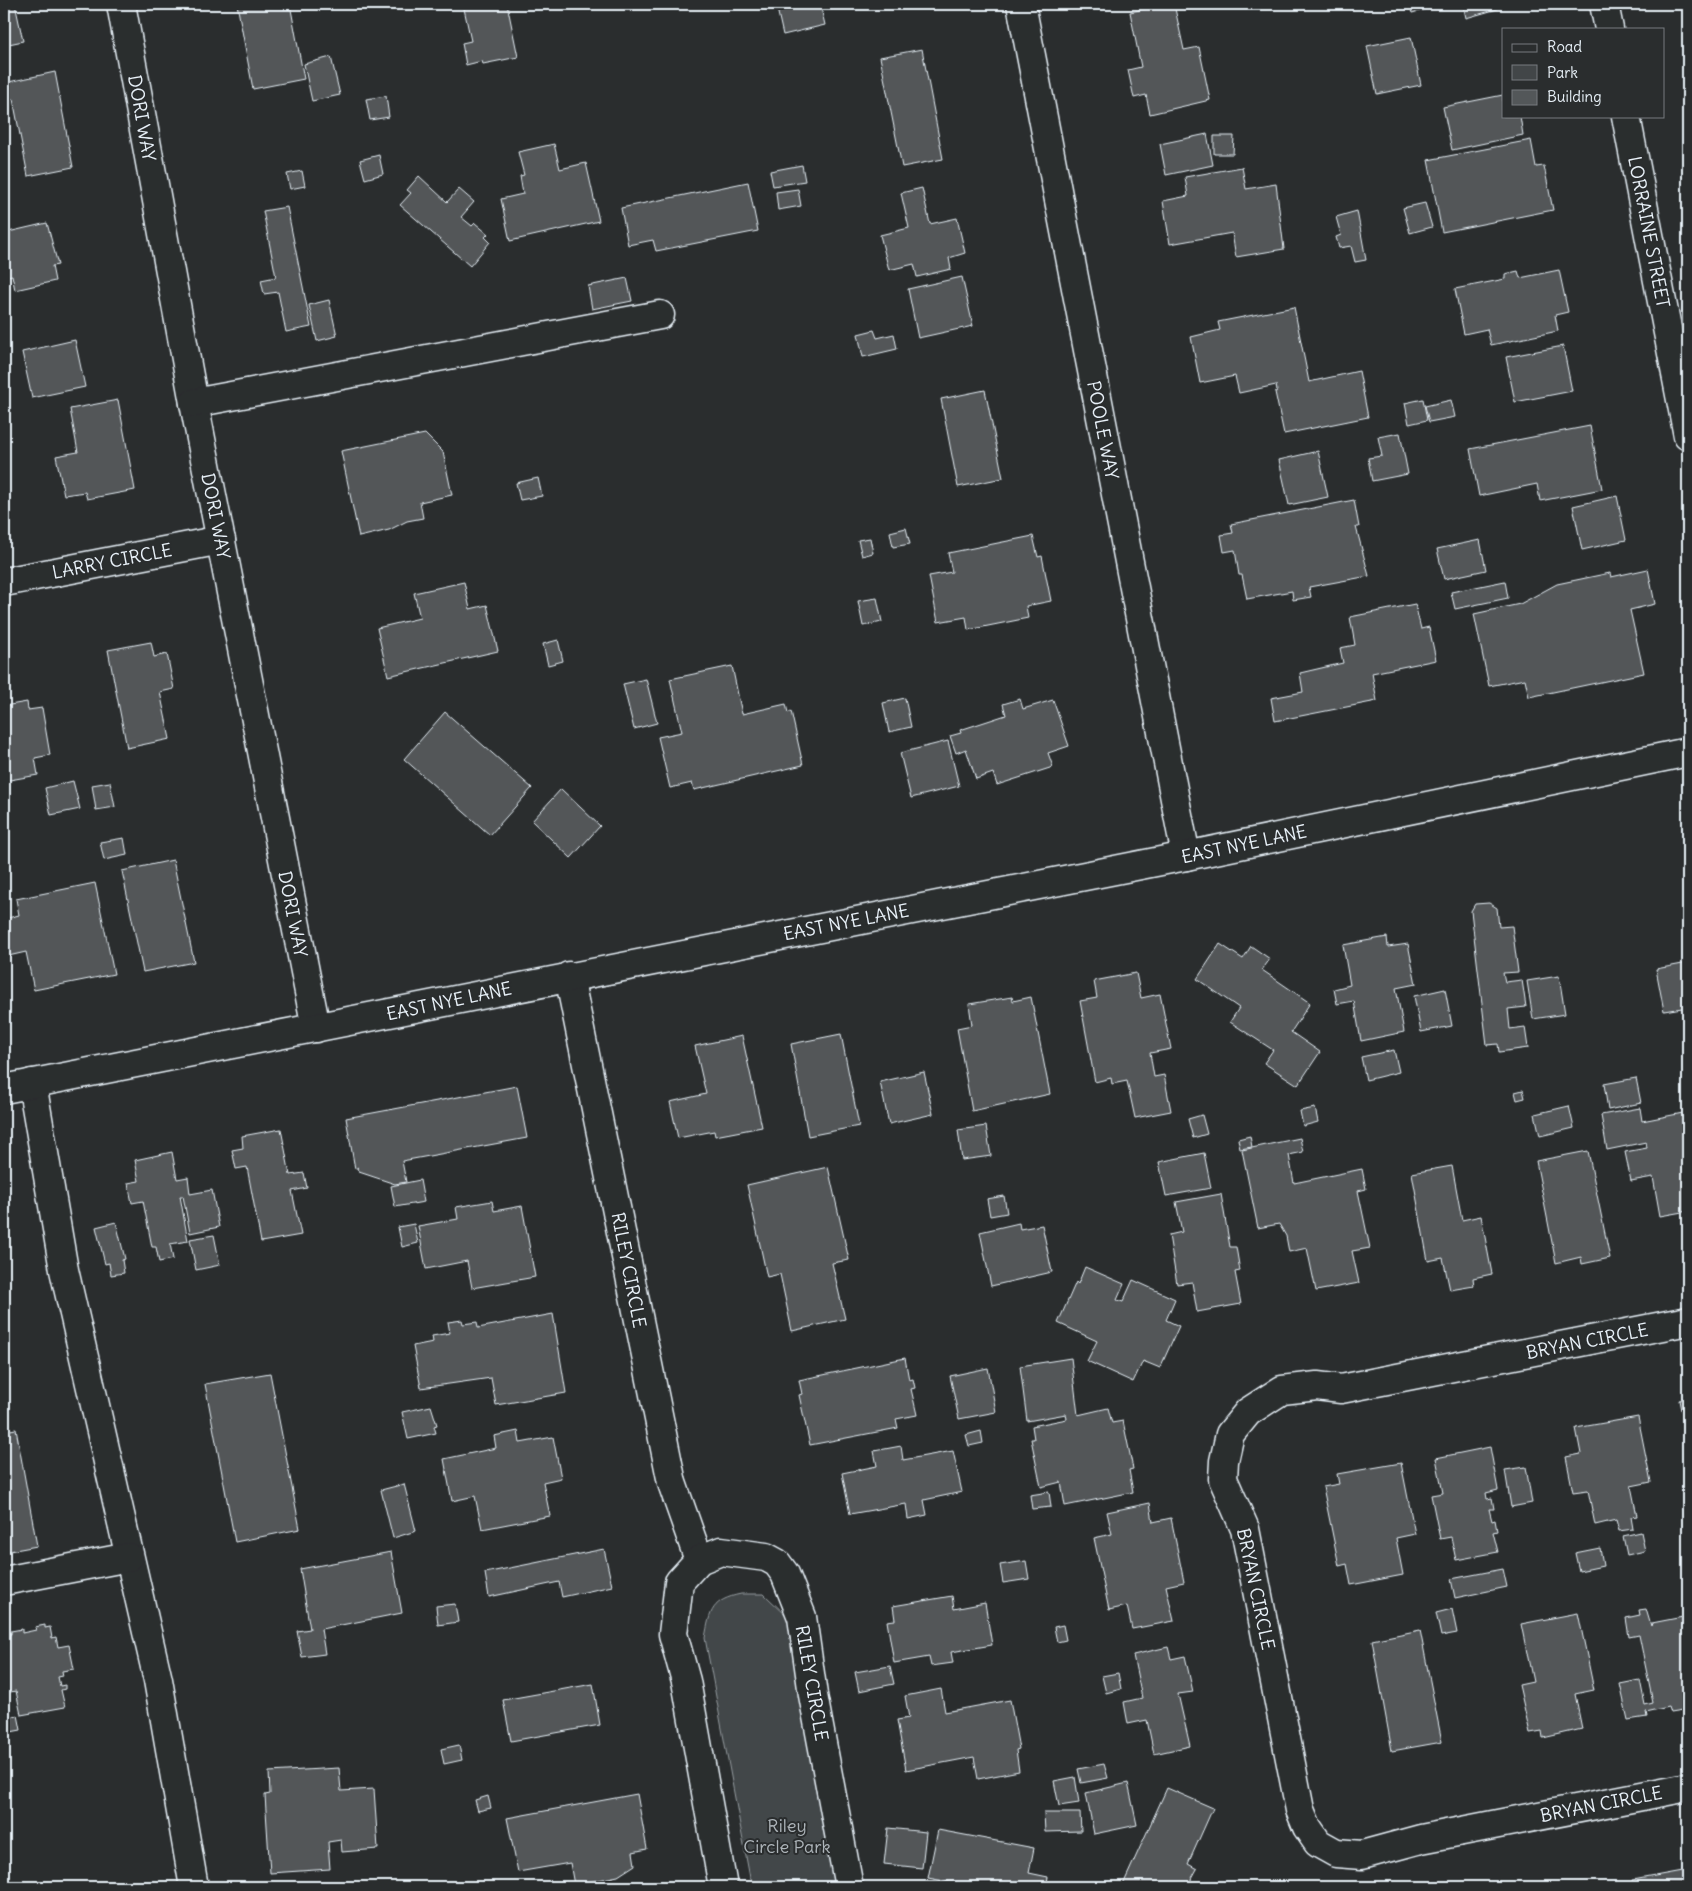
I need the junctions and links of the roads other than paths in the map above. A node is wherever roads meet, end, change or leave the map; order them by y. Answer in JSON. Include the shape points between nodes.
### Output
{"nodes":[{"id":1,"x":121,"y":4,"type":"edge"},
{"id":2,"x":1021,"y":4,"type":"edge"},
{"id":3,"x":1604,"y":4,"type":"edge"},
{"id":4,"x":1609,"y":28,"type":"edge"},
{"id":5,"x":1626,"y":118,"type":"edge"},
{"id":6,"x":660,"y":314,"type":"dead end"},
{"id":7,"x":194,"y":403,"type":"junction"},
{"id":8,"x":1688,"y":436,"type":"edge"},
{"id":9,"x":221,"y":540,"type":"junction"},
{"id":10,"x":4,"y":582,"type":"edge"},
{"id":11,"x":1688,"y":752,"type":"edge"},
{"id":12,"x":1186,"y":856,"type":"junction"},
{"id":13,"x":569,"y":976,"type":"junction"},
{"id":14,"x":316,"y":1028,"type":"junction"},
{"id":15,"x":32,"y":1083,"type":"junction"},
{"id":16,"x":4,"y":1089,"type":"edge"},
{"id":17,"x":1688,"y":1321,"type":"edge"},
{"id":18,"x":129,"y":1557,"type":"junction"},
{"id":19,"x":699,"y":1560,"type":"junction"},
{"id":20,"x":4,"y":1581,"type":"edge"},
{"id":21,"x":1688,"y":1787,"type":"edge"},
{"id":22,"x":194,"y":1887,"type":"edge"},
{"id":23,"x":723,"y":1887,"type":"edge"},
{"id":24,"x":849,"y":1887,"type":"edge"}],
"edges":[{"from":1,"to":7,"type":"street","name":"DORI WAY"},
{"from":2,"to":12,"type":"street","name":"POOLE WAY"},
{"from":3,"to":4,"type":"street"},
{"from":5,"to":8,"type":"street","name":"LORRAINE STREET"},
{"from":6,"to":7,"type":"street"},
{"from":7,"to":9,"type":"street","name":"DORI WAY"},
{"from":9,"to":10,"type":"street","name":"LARRY CIRCLE"},
{"from":9,"to":14,"type":"street","name":"DORI WAY"},
{"from":11,"to":12,"type":"street","name":"EAST NYE LANE"},
{"from":12,"to":13,"type":"street","name":"EAST NYE LANE"},
{"from":13,"to":14,"type":"street","name":"EAST NYE LANE"},
{"from":13,"to":19,"type":"street","name":"RILEY CIRCLE","via":[[672,1483]]},
{"from":14,"to":15,"type":"street","name":"EAST NYE LANE"},
{"from":15,"to":16,"type":"street","name":"EAST NYE LANE"},
{"from":15,"to":18,"type":"street","via":[[64,1270]]},
{"from":17,"to":21,"type":"street","name":"BRYAN CIRCLE","via":[[1342,1389],[1317,1386],[1282,1390],[1248,1412],[1230,1434],[1223,1479],[1245,1529],[1300,1810],[1306,1827],[1318,1843],[1336,1853],[1362,1856],[1421,1839]]},
{"from":18,"to":20,"type":"street"},
{"from":18,"to":22,"type":"street","via":[[158,1680]]},
{"from":19,"to":23,"type":"street","name":"RILEY CIRCLE","via":[[679,1582],[674,1634],[686,1681]]},
{"from":19,"to":24,"type":"street","name":"RILEY CIRCLE","via":[[721,1551],[766,1557],[777,1563],[786,1574],[802,1618]]}]}
